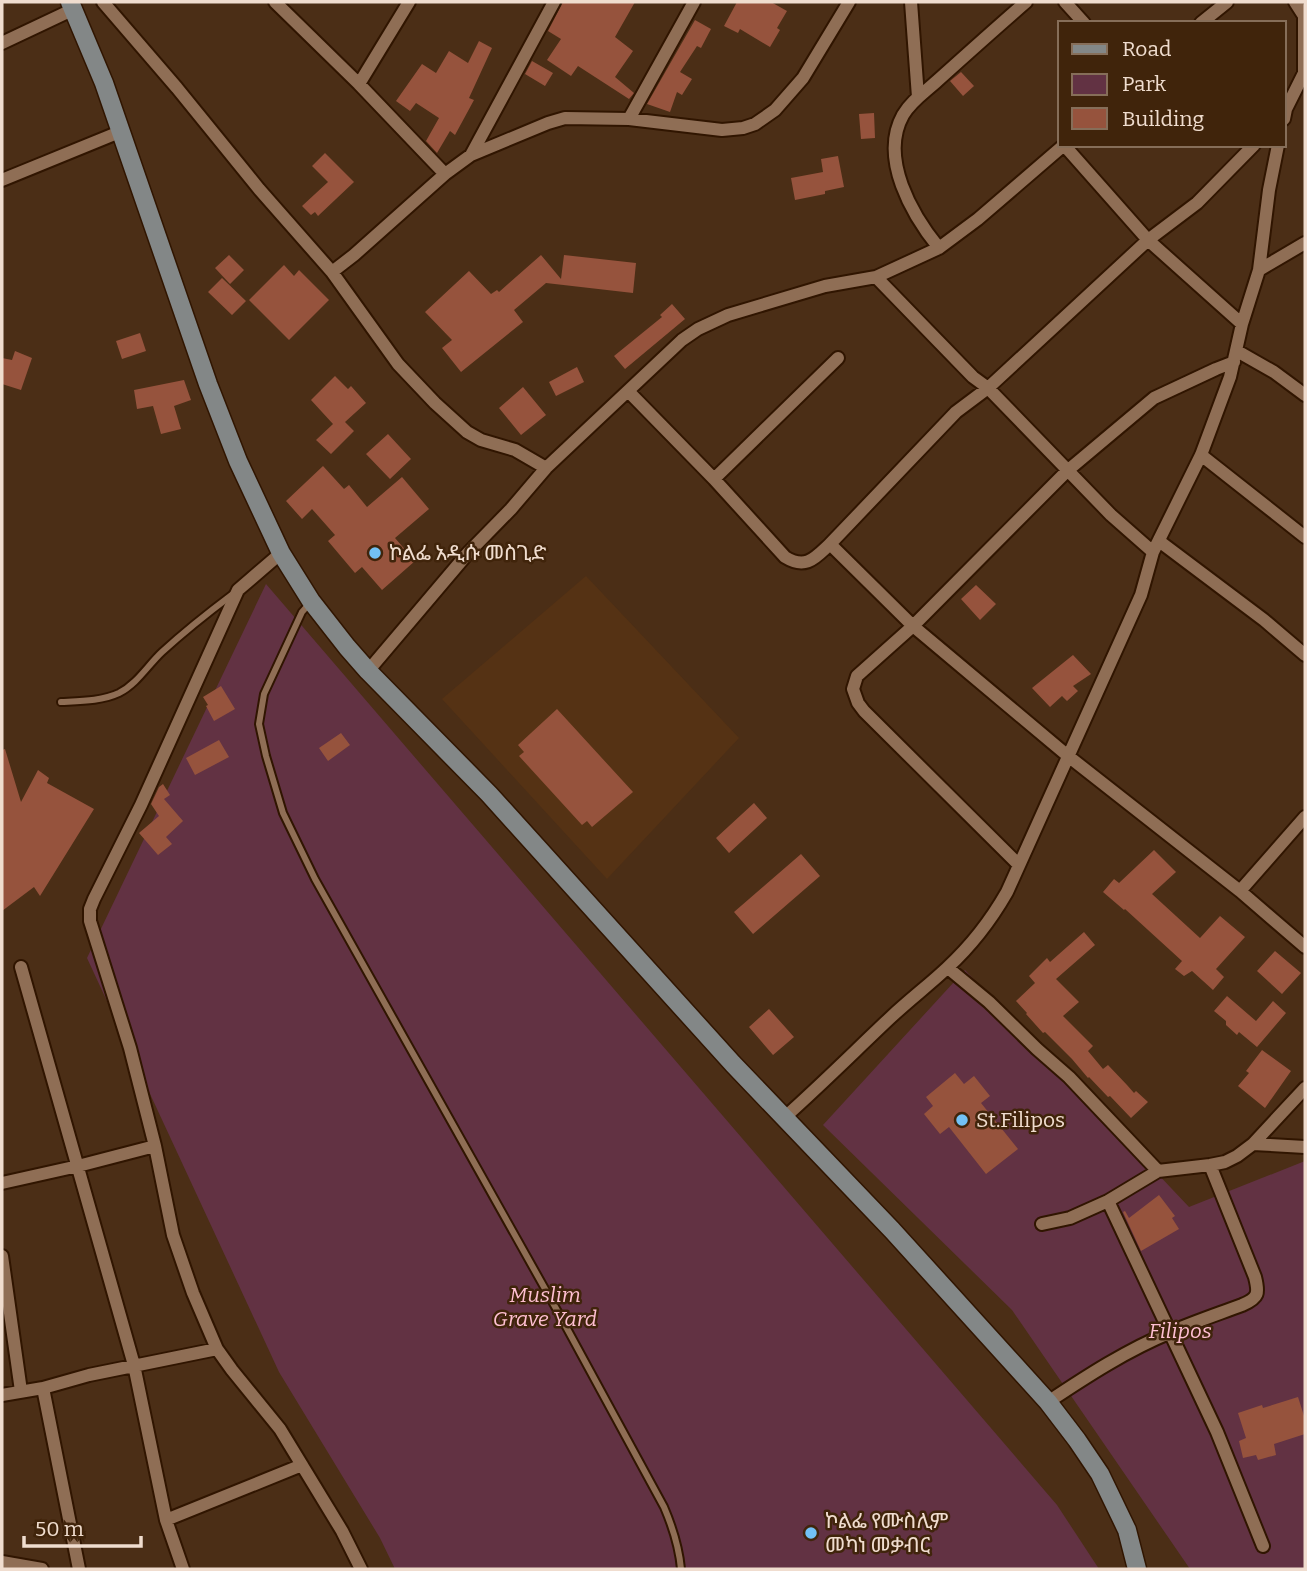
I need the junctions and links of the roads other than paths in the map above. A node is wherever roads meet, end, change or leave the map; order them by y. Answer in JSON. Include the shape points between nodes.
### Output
{"nodes":[{"id":1,"x":103,"y":2,"type":"edge"},
{"id":2,"x":275,"y":2,"type":"edge"},
{"id":3,"x":410,"y":2,"type":"edge"},
{"id":4,"x":554,"y":2,"type":"edge"},
{"id":5,"x":694,"y":2,"type":"edge"},
{"id":6,"x":849,"y":2,"type":"edge"},
{"id":7,"x":911,"y":2,"type":"edge"},
{"id":8,"x":1026,"y":2,"type":"edge"},
{"id":9,"x":1065,"y":2,"type":"edge"},
{"id":10,"x":1227,"y":2,"type":"edge"},
{"id":11,"x":1295,"y":2,"type":"edge"},
{"id":12,"x":76,"y":4,"type":"edge"},
{"id":13,"x":1305,"y":16,"type":"edge"},
{"id":14,"x":1082,"y":21,"type":"edge"},
{"id":15,"x":1203,"y":21,"type":"edge"},
{"id":16,"x":2,"y":43,"type":"edge"},
{"id":17,"x":1305,"y":73,"type":"edge"},
{"id":18,"x":359,"y":84,"type":"junction"},
{"id":19,"x":918,"y":96,"type":"junction"},
{"id":20,"x":1286,"y":111,"type":"edge"},
{"id":21,"x":629,"y":119,"type":"junction"},
{"id":22,"x":122,"y":131,"type":"junction"},
{"id":23,"x":1062,"y":147,"type":"edge"},
{"id":24,"x":1066,"y":147,"type":"edge"},
{"id":25,"x":1252,"y":147,"type":"edge"},
{"id":26,"x":1278,"y":147,"type":"edge"},
{"id":27,"x":471,"y":155,"type":"junction"},
{"id":28,"x":445,"y":174,"type":"junction"},
{"id":29,"x":2,"y":180,"type":"edge"},
{"id":30,"x":1148,"y":240,"type":"junction"},
{"id":31,"x":1305,"y":243,"type":"edge"},
{"id":32,"x":939,"y":248,"type":"junction"},
{"id":33,"x":1259,"y":270,"type":"junction"},
{"id":34,"x":332,"y":272,"type":"junction"},
{"id":35,"x":876,"y":277,"type":"junction"},
{"id":36,"x":1242,"y":324,"type":"junction"},
{"id":37,"x":1236,"y":356,"type":"junction"},
{"id":38,"x":838,"y":358,"type":"dead end"},
{"id":39,"x":988,"y":388,"type":"junction"},
{"id":40,"x":628,"y":390,"type":"junction"},
{"id":41,"x":1305,"y":395,"type":"edge"},
{"id":42,"x":1201,"y":455,"type":"junction"},
{"id":43,"x":545,"y":468,"type":"junction"},
{"id":44,"x":1067,"y":471,"type":"junction"},
{"id":45,"x":714,"y":479,"type":"junction"},
{"id":46,"x":1305,"y":537,"type":"edge"},
{"id":47,"x":830,"y":544,"type":"junction"},
{"id":48,"x":1156,"y":547,"type":"junction"},
{"id":49,"x":281,"y":553,"type":"junction"},
{"id":50,"x":238,"y":590,"type":"junction"},
{"id":51,"x":312,"y":601,"type":"junction"},
{"id":52,"x":913,"y":626,"type":"junction"},
{"id":53,"x":1305,"y":655,"type":"edge"},
{"id":54,"x":368,"y":671,"type":"junction"},
{"id":55,"x":61,"y":702,"type":"dead end"},
{"id":56,"x":1068,"y":756,"type":"junction"},
{"id":57,"x":1305,"y":817,"type":"edge"},
{"id":58,"x":1019,"y":866,"type":"junction"},
{"id":59,"x":1240,"y":891,"type":"junction"},
{"id":60,"x":1305,"y":947,"type":"edge"},
{"id":61,"x":21,"y":967,"type":"dead end"},
{"id":62,"x":948,"y":968,"type":"junction"},
{"id":63,"x":1305,"y":1088,"type":"edge"},
{"id":64,"x":785,"y":1117,"type":"junction"},
{"id":65,"x":1252,"y":1144,"type":"junction"},
{"id":66,"x":155,"y":1146,"type":"junction"},
{"id":67,"x":1305,"y":1147,"type":"edge"},
{"id":68,"x":1210,"y":1165,"type":"junction"},
{"id":69,"x":78,"y":1166,"type":"junction"},
{"id":70,"x":1158,"y":1171,"type":"junction"},
{"id":71,"x":2,"y":1183,"type":"edge"},
{"id":72,"x":1108,"y":1202,"type":"junction"},
{"id":73,"x":1042,"y":1224,"type":"dead end"},
{"id":74,"x":2,"y":1256,"type":"edge"},
{"id":75,"x":1169,"y":1333,"type":"junction"},
{"id":76,"x":217,"y":1349,"type":"junction"},
{"id":77,"x":134,"y":1365,"type":"junction"},
{"id":78,"x":43,"y":1388,"type":"junction"},
{"id":79,"x":21,"y":1391,"type":"junction"},
{"id":80,"x":2,"y":1395,"type":"edge"},
{"id":81,"x":1048,"y":1402,"type":"junction"},
{"id":82,"x":302,"y":1465,"type":"junction"},
{"id":83,"x":166,"y":1520,"type":"junction"},
{"id":84,"x":1263,"y":1546,"type":"dead end"},
{"id":85,"x":2,"y":1562,"type":"edge"},
{"id":86,"x":181,"y":1568,"type":"edge"},
{"id":87,"x":42,"y":1569,"type":"edge"},
{"id":88,"x":79,"y":1569,"type":"edge"},
{"id":89,"x":361,"y":1569,"type":"edge"},
{"id":90,"x":681,"y":1569,"type":"edge"},
{"id":91,"x":1137,"y":1569,"type":"edge"}],
"edges":[{"from":1,"to":34,"type":"street"},
{"from":2,"to":18,"type":"street"},
{"from":3,"to":18,"type":"street"},
{"from":4,"to":27,"type":"street"},
{"from":5,"to":21,"type":"street"},
{"from":6,"to":21,"type":"street","via":[[803,78],[775,110],[755,124],[722,130]]},
{"from":7,"to":19,"type":"street"},
{"from":8,"to":19,"type":"street"},
{"from":9,"to":14,"type":"street"},
{"from":10,"to":15,"type":"street"},
{"from":11,"to":13,"type":"street"},
{"from":12,"to":16,"type":"street"},
{"from":12,"to":22,"type":"street"},
{"from":13,"to":17,"type":"street"},
{"from":17,"to":20,"type":"street"},
{"from":18,"to":28,"type":"street"},
{"from":19,"to":32,"type":"street","via":[[903,116],[895,140],[897,169],[914,211]]},
{"from":21,"to":27,"type":"street","via":[[565,118]]},
{"from":22,"to":29,"type":"street"},
{"from":22,"to":49,"type":"street","via":[[223,422]]},
{"from":23,"to":32,"type":"street"},
{"from":24,"to":30,"type":"street"},
{"from":25,"to":30,"type":"street","via":[[1197,203]]},
{"from":26,"to":33,"type":"street"},
{"from":27,"to":28,"type":"street"},
{"from":28,"to":34,"type":"street"},
{"from":30,"to":36,"type":"street"},
{"from":30,"to":39,"type":"street"},
{"from":31,"to":33,"type":"street"},
{"from":32,"to":35,"type":"street"},
{"from":33,"to":36,"type":"street"},
{"from":34,"to":43,"type":"street","via":[[398,363],[435,403],[467,432],[515,450]]},
{"from":35,"to":39,"type":"street"},
{"from":35,"to":40,"type":"street","via":[[824,286],[720,318],[682,340]]},
{"from":36,"to":37,"type":"street"},
{"from":37,"to":41,"type":"street","via":[[1274,372]]},
{"from":37,"to":42,"type":"street"},
{"from":37,"to":44,"type":"street","via":[[1154,398]]},
{"from":38,"to":45,"type":"street"},
{"from":39,"to":44,"type":"street"},
{"from":39,"to":47,"type":"street","via":[[956,412]]},
{"from":40,"to":43,"type":"street"},
{"from":40,"to":45,"type":"street"},
{"from":42,"to":46,"type":"street"},
{"from":42,"to":48,"type":"street"},
{"from":43,"to":54,"type":"street"},
{"from":44,"to":48,"type":"street","via":[[1111,515]]},
{"from":44,"to":52,"type":"street"},
{"from":45,"to":47,"type":"street","via":[[791,561],[812,560]]},
{"from":47,"to":52,"type":"street"},
{"from":48,"to":53,"type":"street","via":[[1264,620]]},
{"from":48,"to":56,"type":"street","via":[[1141,595]]},
{"from":49,"to":50,"type":"street"},
{"from":49,"to":51,"type":"street"},
{"from":50,"to":55,"type":"lane","via":[[121,692]]},
{"from":50,"to":66,"type":"street","via":[[90,909]]},
{"from":51,"to":54,"type":"street"},
{"from":51,"to":90,"type":"lane","via":[[302,612],[264,694],[259,724],[283,814],[664,1507],[674,1530]]},
{"from":52,"to":56,"type":"street"},
{"from":52,"to":58,"type":"street","via":[[857,676],[855,696]]},
{"from":54,"to":64,"type":"street","via":[[489,794]]},
{"from":56,"to":58,"type":"street"},
{"from":56,"to":59,"type":"street"},
{"from":57,"to":59,"type":"street"},
{"from":58,"to":62,"type":"street","via":[[995,914]]},
{"from":59,"to":60,"type":"street"},
{"from":61,"to":69,"type":"street"},
{"from":62,"to":64,"type":"street"},
{"from":62,"to":70,"type":"street","via":[[1069,1077]]},
{"from":63,"to":65,"type":"street"},
{"from":64,"to":81,"type":"street"},
{"from":65,"to":67,"type":"street"},
{"from":65,"to":68,"type":"street","via":[[1237,1156]]},
{"from":66,"to":69,"type":"street"},
{"from":66,"to":76,"type":"street","via":[[178,1253]]},
{"from":68,"to":70,"type":"street"},
{"from":68,"to":75,"type":"street","via":[[1249,1260],[1257,1295],[1250,1302]]},
{"from":69,"to":71,"type":"street"},
{"from":69,"to":77,"type":"street"},
{"from":70,"to":72,"type":"street"},
{"from":72,"to":73,"type":"street"},
{"from":72,"to":75,"type":"street"},
{"from":74,"to":79,"type":"street"},
{"from":75,"to":81,"type":"street","via":[[1108,1363]]},
{"from":75,"to":84,"type":"street","via":[[1217,1432]]},
{"from":76,"to":77,"type":"street"},
{"from":76,"to":82,"type":"street","via":[[280,1429]]},
{"from":77,"to":78,"type":"street"},
{"from":77,"to":83,"type":"street"},
{"from":78,"to":79,"type":"street"},
{"from":78,"to":88,"type":"street"},
{"from":79,"to":80,"type":"street"},
{"from":81,"to":91,"type":"street","via":[[1100,1474],[1127,1530]]},
{"from":82,"to":83,"type":"street"},
{"from":82,"to":89,"type":"street"},
{"from":83,"to":86,"type":"street"},
{"from":85,"to":87,"type":"street"}]}
